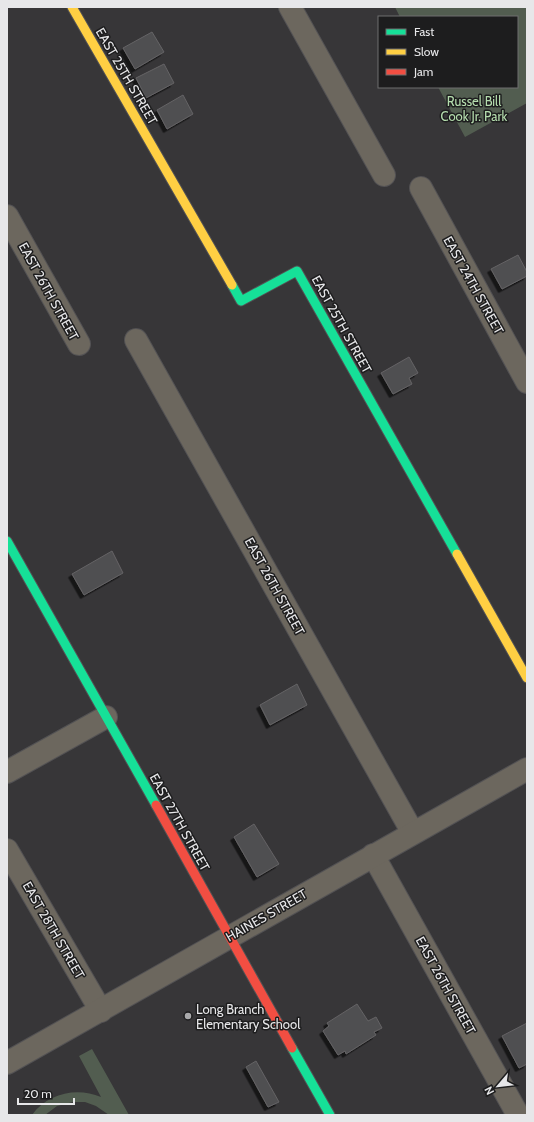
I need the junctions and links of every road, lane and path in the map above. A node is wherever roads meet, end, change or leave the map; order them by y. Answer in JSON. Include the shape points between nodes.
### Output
{"nodes":[{"id":1,"x":72,"y":7,"type":"edge"},
{"id":2,"x":290,"y":7,"type":"edge"},
{"id":3,"x":384,"y":174,"type":"dead end"},
{"id":4,"x":421,"y":188,"type":"dead end"},
{"id":5,"x":7,"y":216,"type":"edge"},
{"id":6,"x":136,"y":340,"type":"dead end"},
{"id":7,"x":79,"y":344,"type":"dead end"},
{"id":8,"x":527,"y":382,"type":"edge"},
{"id":9,"x":7,"y":541,"type":"edge"},
{"id":10,"x":527,"y":678,"type":"edge"},
{"id":11,"x":106,"y":717,"type":"junction"},
{"id":12,"x":527,"y":769,"type":"edge"},
{"id":13,"x":7,"y":772,"type":"edge"},
{"id":14,"x":413,"y":833,"type":"junction"},
{"id":15,"x":7,"y":850,"type":"edge"},
{"id":16,"x":373,"y":855,"type":"junction"},
{"id":17,"x":229,"y":936,"type":"junction"},
{"id":18,"x":101,"y":1011,"type":"junction"},
{"id":19,"x":7,"y":1063,"type":"edge"},
{"id":20,"x":330,"y":1115,"type":"edge"},
{"id":21,"x":518,"y":1115,"type":"edge"}],
"edges":[{"from":1,"to":10,"type":"street","name":"EAST 25TH STREET","via":[[241,301],[297,271]]},
{"from":2,"to":3,"type":"street"},
{"from":4,"to":8,"type":"street","name":"EAST 24TH STREET"},
{"from":5,"to":7,"type":"street","name":"EAST 26TH STREET"},
{"from":6,"to":14,"type":"street","name":"EAST 26TH STREET"},
{"from":9,"to":11,"type":"street","name":"EAST 27TH STREET"},
{"from":11,"to":13,"type":"street"},
{"from":11,"to":17,"type":"street","name":"EAST 27TH STREET"},
{"from":12,"to":14,"type":"street","name":"HAINES STREET"},
{"from":14,"to":16,"type":"street","name":"HAINES STREET"},
{"from":15,"to":18,"type":"street","name":"EAST 28TH STREET"},
{"from":16,"to":17,"type":"street","name":"HAINES STREET"},
{"from":16,"to":21,"type":"street","name":"EAST 26TH STREET"},
{"from":17,"to":18,"type":"street","name":"HAINES STREET"},
{"from":17,"to":20,"type":"street","name":"EAST 27TH STREET"},
{"from":18,"to":19,"type":"street","name":"HAINES STREET"}]}
